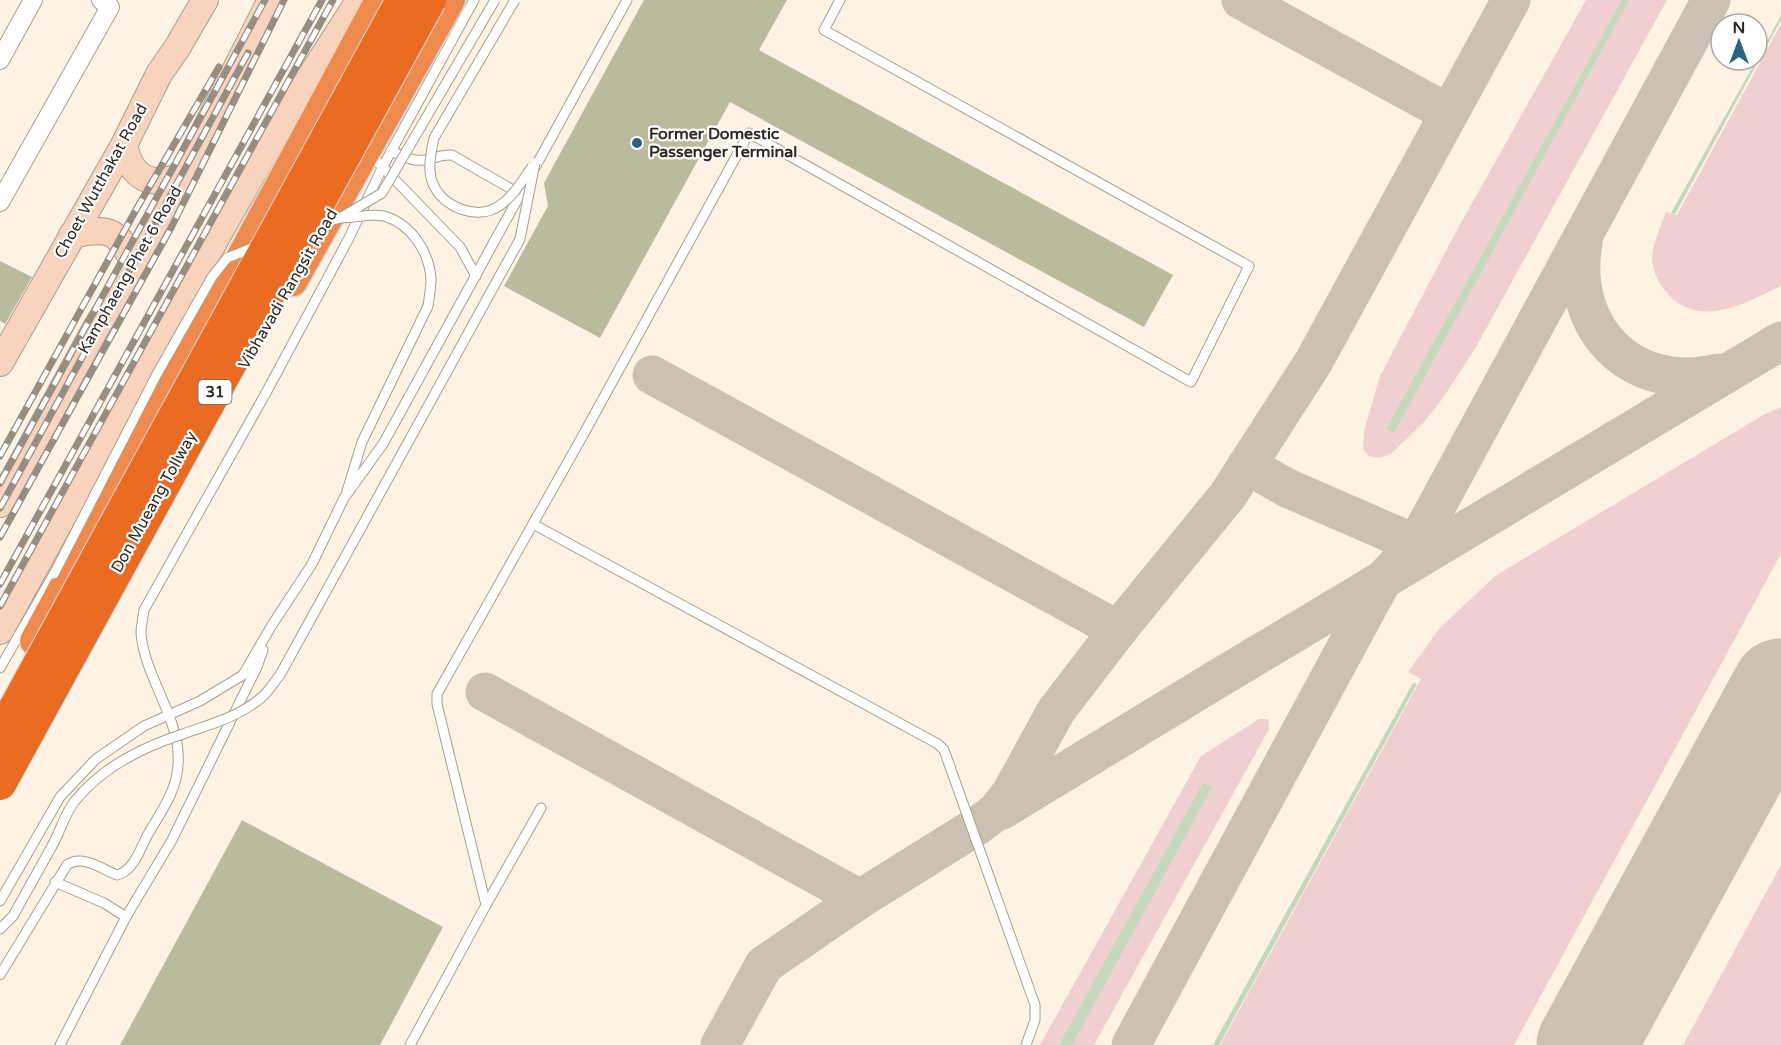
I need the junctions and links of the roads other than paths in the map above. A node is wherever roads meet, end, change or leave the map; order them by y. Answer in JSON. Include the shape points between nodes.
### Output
{"nodes":[{"id":1,"x":33,"y":0,"type":"edge"},
{"id":2,"x":101,"y":0,"type":"edge"},
{"id":3,"x":205,"y":0,"type":"edge"},
{"id":4,"x":271,"y":0,"type":"edge"},
{"id":5,"x":363,"y":0,"type":"edge"},
{"id":6,"x":379,"y":0,"type":"edge"},
{"id":7,"x":402,"y":0,"type":"edge"},
{"id":8,"x":430,"y":0,"type":"edge"},
{"id":9,"x":451,"y":0,"type":"edge"},
{"id":10,"x":474,"y":0,"type":"edge"},
{"id":11,"x":495,"y":0,"type":"edge"},
{"id":12,"x":515,"y":0,"type":"edge"},
{"id":13,"x":626,"y":0,"type":"edge"},
{"id":14,"x":840,"y":0,"type":"edge"},
{"id":15,"x":0,"y":60,"type":"edge"},
{"id":16,"x":124,"y":145,"type":"junction"},
{"id":17,"x":380,"y":156,"type":"junction"},
{"id":18,"x":535,"y":163,"type":"junction"},
{"id":19,"x":184,"y":175,"type":"junction"},
{"id":20,"x":520,"y":194,"type":"junction"},
{"id":21,"x":0,"y":202,"type":"edge"},
{"id":22,"x":340,"y":218,"type":"junction"},
{"id":23,"x":72,"y":235,"type":"junction"},
{"id":24,"x":136,"y":266,"type":"junction"},
{"id":25,"x":476,"y":276,"type":"junction"},
{"id":26,"x":0,"y":363,"type":"edge"},
{"id":27,"x":0,"y":459,"type":"edge"},
{"id":28,"x":5,"y":496,"type":"edge"},
{"id":29,"x":344,"y":498,"type":"junction"},
{"id":30,"x":533,"y":524,"type":"junction"},
{"id":31,"x":272,"y":625,"type":"junction"},
{"id":32,"x":0,"y":631,"type":"edge"},
{"id":33,"x":0,"y":668,"type":"edge"},
{"id":34,"x":0,"y":704,"type":"edge"},
{"id":35,"x":168,"y":714,"type":"junction"},
{"id":36,"x":0,"y":735,"type":"edge"},
{"id":37,"x":0,"y":784,"type":"edge"},
{"id":38,"x":0,"y":797,"type":"edge"},
{"id":39,"x":541,"y":808,"type":"dead end"},
{"id":40,"x":55,"y":882,"type":"junction"},
{"id":41,"x":0,"y":901,"type":"edge"},
{"id":42,"x":486,"y":905,"type":"junction"},
{"id":43,"x":126,"y":917,"type":"junction"},
{"id":44,"x":0,"y":928,"type":"edge"},
{"id":45,"x":0,"y":975,"type":"edge"},
{"id":46,"x":60,"y":1045,"type":"edge"},
{"id":47,"x":410,"y":1045,"type":"edge"},
{"id":48,"x":1026,"y":1045,"type":"edge"}],
"edges":[{"from":1,"to":15,"type":"street"},
{"from":2,"to":21,"type":"street","via":[[110,7]]},
{"from":3,"to":16,"type":"main road","name":"Choet Wutthakat Road","via":[[159,74]]},
{"from":4,"to":19,"type":"main road","name":"Kamphaeng Phet 6 Road"},
{"from":5,"to":32,"type":"main road","via":[[290,108]]},
{"from":6,"to":34,"type":"highway","number":"31"},
{"from":7,"to":36,"type":"highway","name":"Don Mueang Tollway","number":"31","bridge":true},
{"from":8,"to":37,"type":"highway","name":"Don Mueang Tollway","number":"31","bridge":true},
{"from":9,"to":17,"type":"highway","name":"Vibhavadi Rangsit Road","number":"31"},
{"from":10,"to":17,"type":"lane"},
{"from":11,"to":22,"type":"lane","bridge":true,"via":[[382,193]]},
{"from":12,"to":18,"type":"lane","bridge":true,"via":[[435,138],[430,157],[432,182],[452,206],[474,213],[498,208]]},
{"from":13,"to":18,"type":"lane"},
{"from":13,"to":20,"type":"lane"},
{"from":14,"to":30,"type":"lane","via":[[824,30],[1249,266],[1191,382],[749,133]]},
{"from":16,"to":19,"type":"main road","via":[[134,172],[144,178],[169,181]]},
{"from":16,"to":23,"type":"main road","name":"Choet Wutthakat Road"},
{"from":17,"to":20,"type":"lane","via":[[425,160],[452,155]]},
{"from":17,"to":25,"type":"lane","via":[[460,247]]},
{"from":17,"to":35,"type":"lane","via":[[348,238],[144,610],[144,655]]},
{"from":17,"to":38,"type":"highway","name":"Vibhavadi Rangsit Road","number":"31"},
{"from":18,"to":44,"type":"lane","bridge":true,"via":[[520,239],[280,675],[264,696],[244,710],[126,758],[97,778],[74,802],[13,916]]},
{"from":19,"to":24,"type":"main road","name":"Kamphaeng Phet 6 Road"},
{"from":20,"to":25,"type":"lane"},
{"from":22,"to":29,"type":"lane","bridge":true,"via":[[382,215],[403,225],[419,242],[431,280],[428,306],[362,442]]},
{"from":22,"to":33,"type":"lane","bridge":true,"via":[[227,258],[157,374],[54,574]]},
{"from":23,"to":24,"type":"main road","via":[[106,231],[125,244]]},
{"from":23,"to":26,"type":"main road","name":"Choet Wutthakat Road"},
{"from":24,"to":28,"type":"main road","name":"Kamphaeng Phet 6 Road","via":[[97,326]]},
{"from":25,"to":29,"type":"lane","via":[[383,444]]},
{"from":27,"to":28,"type":"main road"},
{"from":29,"to":31,"type":"lane","via":[[312,564]]},
{"from":30,"to":42,"type":"lane","via":[[437,694]]},
{"from":30,"to":48,"type":"lane","via":[[944,750],[1035,1005],[1035,1020]]},
{"from":31,"to":35,"type":"lane","via":[[243,675],[200,701]]},
{"from":31,"to":43,"type":"lane","via":[[257,668],[172,840]]},
{"from":35,"to":40,"type":"lane","via":[[179,751],[178,768],[170,795],[128,870],[117,875],[83,860],[72,861]]},
{"from":35,"to":41,"type":"lane","via":[[96,759],[60,797]]},
{"from":39,"to":42,"type":"lane"},
{"from":40,"to":43,"type":"lane"},
{"from":40,"to":45,"type":"lane"},
{"from":42,"to":47,"type":"lane"},
{"from":43,"to":46,"type":"lane"}]}
